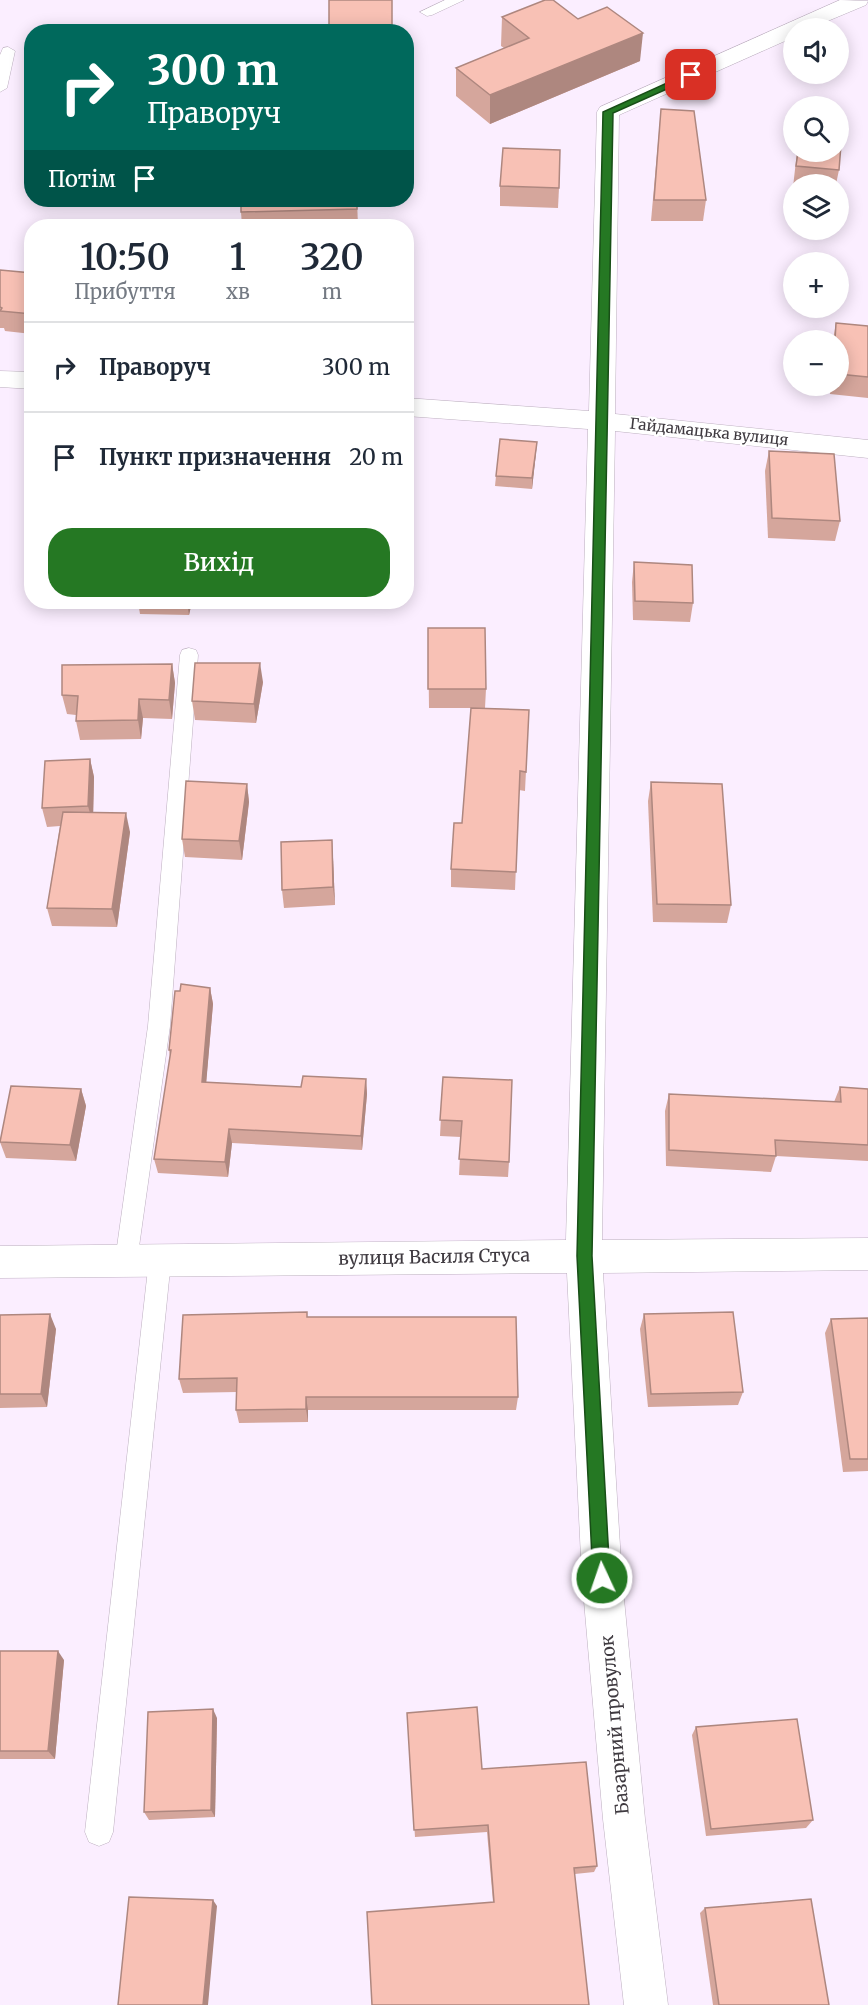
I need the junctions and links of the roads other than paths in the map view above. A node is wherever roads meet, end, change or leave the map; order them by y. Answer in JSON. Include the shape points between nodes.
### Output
{"nodes":[{"id":1,"x":457,"y":0,"type":"edge"},
{"id":2,"x":858,"y":0,"type":"edge"},
{"id":3,"x":427,"y":12,"type":"dead end"},
{"id":4,"x":818,"y":18,"type":"edge"},
{"id":5,"x":783,"y":34,"type":"edge"},
{"id":6,"x":8,"y":51,"type":"dead end"},
{"id":7,"x":0,"y":88,"type":"edge"},
{"id":8,"x":0,"y":379,"type":"edge"},
{"id":9,"x":24,"y":380,"type":"edge"},
{"id":10,"x":414,"y":408,"type":"edge"},
{"id":11,"x":601,"y":421,"type":"junction"},
{"id":12,"x":868,"y":449,"type":"edge"},
{"id":13,"x":189,"y":655,"type":"dead end"},
{"id":14,"x":868,"y":1254,"type":"edge"},
{"id":15,"x":584,"y":1256,"type":"junction"},
{"id":16,"x":143,"y":1261,"type":"junction"},
{"id":17,"x":0,"y":1262,"type":"edge"},
{"id":18,"x":99,"y":1832,"type":"dead end"},
{"id":19,"x":646,"y":2005,"type":"edge"}],
"edges":[{"from":1,"to":3,"type":"lane"},
{"from":2,"to":4,"type":"street"},
{"from":5,"to":11,"type":"street","name":"Базарний провулок","via":[[608,112]]},
{"from":6,"to":7,"type":"lane"},
{"from":8,"to":9,"type":"street"},
{"from":10,"to":11,"type":"street","name":"Гайдамацька вулиця"},
{"from":11,"to":12,"type":"street","name":"Гайдамацька вулиця"},
{"from":11,"to":15,"type":"street","name":"Базарний провулок"},
{"from":13,"to":16,"type":"lane"},
{"from":14,"to":15,"type":"street","name":"вулиця Василя Стуса"},
{"from":15,"to":16,"type":"street","name":"вулиця Василя Стуса"},
{"from":15,"to":19,"type":"street","name":"Базарний провулок","via":[[602,1578]]},
{"from":16,"to":17,"type":"street","name":"вулиця Василя Стуса"},
{"from":16,"to":18,"type":"lane"}]}
